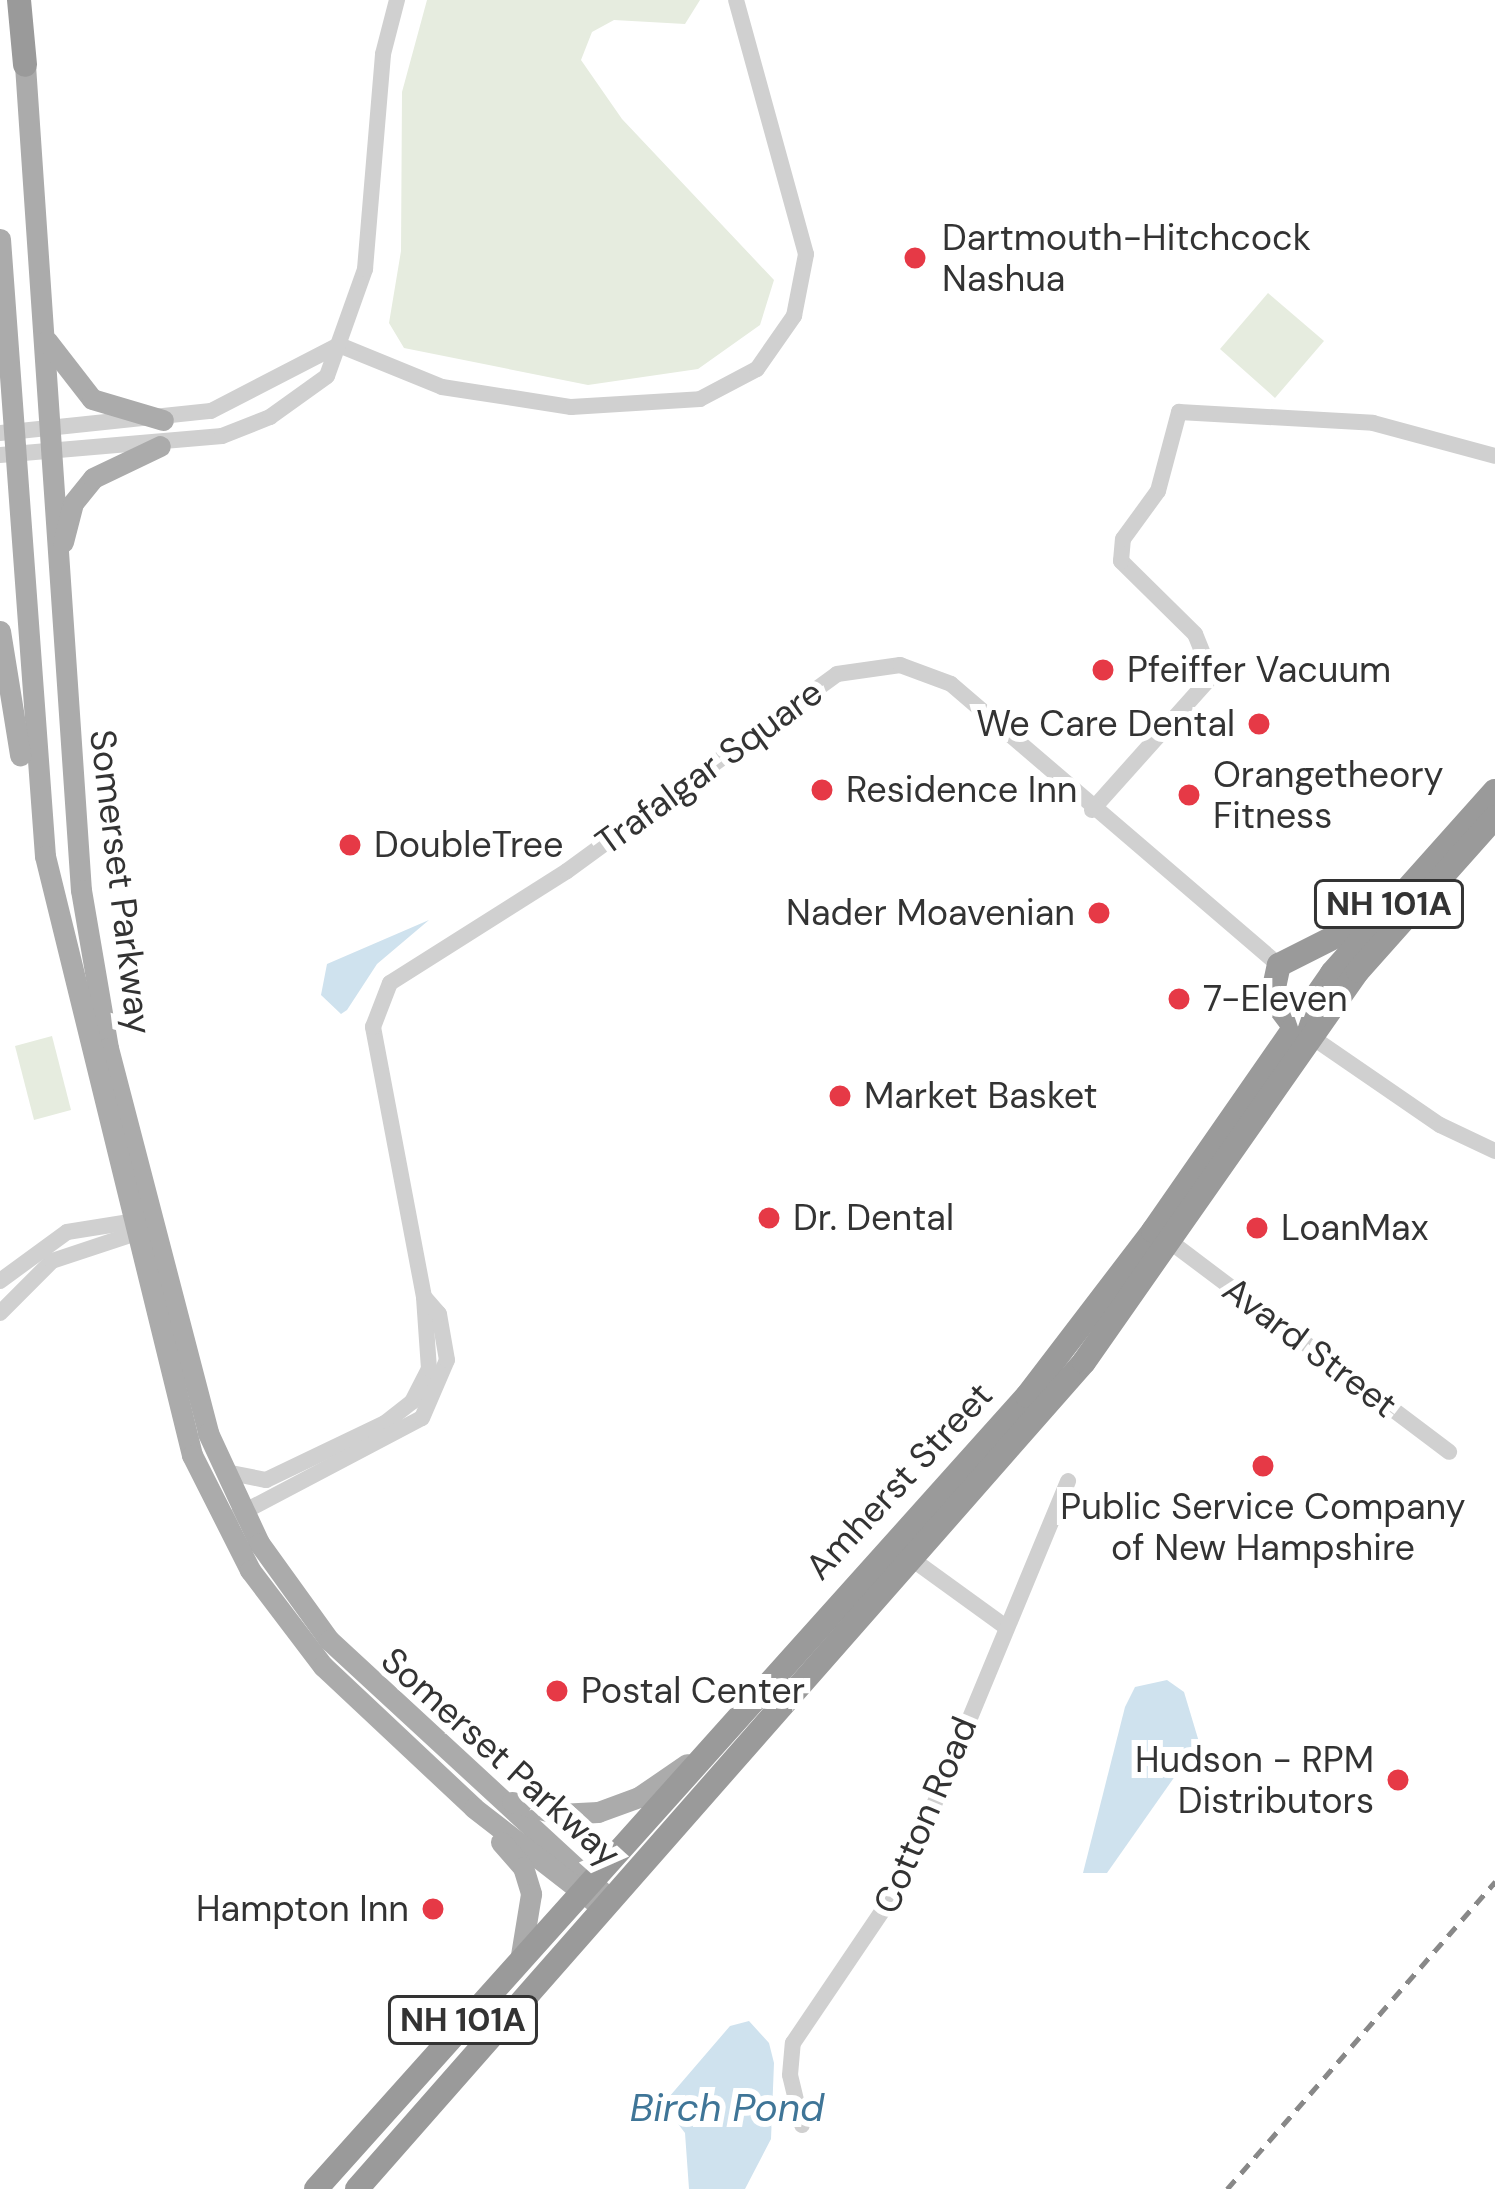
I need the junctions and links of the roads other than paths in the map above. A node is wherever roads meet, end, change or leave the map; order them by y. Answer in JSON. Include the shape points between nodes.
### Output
{"nodes":[{"id":1,"x":21,"y":0,"type":"edge"},
{"id":2,"x":397,"y":0,"type":"edge"},
{"id":3,"x":736,"y":0,"type":"edge"},
{"id":4,"x":25,"y":65,"type":"joint"},
{"id":5,"x":0,"y":239,"type":"edge"},
{"id":6,"x":4,"y":302,"type":"junction"},
{"id":7,"x":40,"y":320,"type":"junction"},
{"id":8,"x":0,"y":339,"type":"edge"},
{"id":9,"x":339,"y":344,"type":"junction"},
{"id":10,"x":163,"y":420,"type":"junction"},
{"id":11,"x":48,"y":430,"type":"junction"},
{"id":12,"x":6,"y":444,"type":"edge"},
{"id":13,"x":160,"y":446,"type":"junction"},
{"id":14,"x":50,"y":453,"type":"junction"},
{"id":15,"x":1495,"y":456,"type":"edge"},
{"id":16,"x":58,"y":590,"type":"junction"},
{"id":17,"x":0,"y":631,"type":"edge"},
{"id":18,"x":1495,"y":791,"type":"edge"},
{"id":19,"x":1092,"y":810,"type":"junction"},
{"id":20,"x":1495,"y":817,"type":"edge"},
{"id":21,"x":45,"y":856,"type":"junction"},
{"id":22,"x":1380,"y":915,"type":"junction"},
{"id":23,"x":1279,"y":965,"type":"junction"},
{"id":24,"x":1302,"y":1031,"type":"junction"},
{"id":25,"x":1495,"y":1151,"type":"edge"},
{"id":26,"x":138,"y":1226,"type":"junction"},
{"id":27,"x":1172,"y":1243,"type":"junction"},
{"id":28,"x":0,"y":1281,"type":"edge"},
{"id":29,"x":424,"y":1297,"type":"junction"},
{"id":30,"x":0,"y":1313,"type":"edge"},
{"id":31,"x":1449,"y":1452,"type":"dead end"},
{"id":32,"x":220,"y":1466,"type":"junction"},
{"id":33,"x":1068,"y":1480,"type":"dead end"},
{"id":34,"x":233,"y":1518,"type":"junction"},
{"id":35,"x":916,"y":1562,"type":"junction"},
{"id":36,"x":1003,"y":1625,"type":"junction"},
{"id":37,"x":697,"y":1756,"type":"junction"},
{"id":38,"x":489,"y":1788,"type":"junction"},
{"id":39,"x":474,"y":1808,"type":"junction"},
{"id":40,"x":584,"y":1883,"type":"junction"},
{"id":41,"x":611,"y":1908,"type":"junction"},
{"id":42,"x":521,"y":1955,"type":"junction"},
{"id":43,"x":802,"y":2125,"type":"dead end"},
{"id":44,"x":316,"y":2189,"type":"edge"},
{"id":45,"x":357,"y":2189,"type":"edge"}],
"edges":[{"from":1,"to":4,"type":"highway"},
{"from":2,"to":9,"type":"street","via":[[383,54],[365,269]]},
{"from":3,"to":9,"type":"street","via":[[806,254],[794,316],[757,369],[700,400],[571,407],[442,387]]},
{"from":4,"to":7,"type":"main road","name":"Somerset Parkway"},
{"from":5,"to":6,"type":"main road","name":"Somerset Parkway"},
{"from":6,"to":8,"type":"main road"},
{"from":6,"to":12,"type":"main road","name":"Somerset Parkway"},
{"from":7,"to":10,"type":"main road","via":[[58,364],[83,394],[127,416]]},
{"from":7,"to":11,"type":"main road","name":"Somerset Parkway"},
{"from":9,"to":10,"type":"street","via":[[247,399]]},
{"from":9,"to":13,"type":"street","via":[[332,370],[280,411],[222,436]]},
{"from":10,"to":11,"type":"street"},
{"from":11,"to":12,"type":"street"},
{"from":11,"to":14,"type":"main road","name":"Somerset Parkway"},
{"from":12,"to":14,"type":"street"},
{"from":12,"to":21,"type":"main road","name":"Somerset Parkway"},
{"from":13,"to":14,"type":"street"},
{"from":13,"to":16,"type":"main road","via":[[108,467],[77,497]]},
{"from":14,"to":16,"type":"main road","name":"Somerset Parkway"},
{"from":15,"to":19,"type":"street","via":[[1373,423],[1179,412],[1158,491],[1123,539],[1121,561],[1195,634],[1212,676]]},
{"from":16,"to":26,"type":"main road","name":"Somerset Parkway","via":[[85,919]]},
{"from":17,"to":21,"type":"main road","via":[[26,792]]},
{"from":18,"to":22,"type":"highway","name":"Amherst Street","number":"NH 101A"},
{"from":19,"to":23,"type":"street","name":"Trafalgar Square"},
{"from":19,"to":29,"type":"street","name":"Trafalgar Square","via":[[939,677],[899,665],[848,669],[567,872],[415,962],[381,996],[373,1027],[407,1243]]},
{"from":20,"to":24,"type":"highway","name":"Amherst Street","number":"NH 101A"},
{"from":21,"to":26,"type":"main road","name":"Somerset Parkway"},
{"from":22,"to":23,"type":"highway"},
{"from":22,"to":24,"type":"highway","name":"Amherst Street","number":"NH 101A"},
{"from":23,"to":24,"type":"highway","via":[[1272,997]]},
{"from":24,"to":25,"type":"street","via":[[1440,1125]]},
{"from":24,"to":27,"type":"highway","name":"Amherst Street","number":"NH 101A"},
{"from":24,"to":37,"type":"highway","name":"Amherst Street","number":"NH 101A","via":[[1027,1396]]},
{"from":26,"to":28,"type":"street","via":[[52,1238]]},
{"from":26,"to":30,"type":"street","via":[[52,1261]]},
{"from":26,"to":32,"type":"main road","name":"Somerset Parkway"},
{"from":26,"to":34,"type":"main road","name":"Somerset Parkway","via":[[184,1430]]},
{"from":27,"to":31,"type":"street","name":"Avard Street"},
{"from":27,"to":35,"type":"highway","name":"Amherst Street","number":"NH 101A"},
{"from":29,"to":32,"type":"street","name":"Trafalgar Square","via":[[429,1369],[406,1409],[266,1480],[238,1480]]},
{"from":29,"to":34,"type":"street","name":"Trafalgar Square","via":[[439,1314],[447,1345],[442,1385],[422,1418]]},
{"from":32,"to":34,"type":"main road","name":"Somerset Parkway"},
{"from":33,"to":36,"type":"street","name":"Cotton Road"},
{"from":34,"to":38,"type":"main road","name":"Somerset Parkway","via":[[345,1659]]},
{"from":34,"to":39,"type":"main road","name":"Somerset Parkway","via":[[315,1656]]},
{"from":35,"to":36,"type":"street"},
{"from":35,"to":41,"type":"highway","name":"Amherst Street","number":"NH 101A"},
{"from":36,"to":43,"type":"street","name":"Cotton Road","via":[[892,1901],[793,2043],[790,2074]]},
{"from":37,"to":38,"type":"main road","via":[[650,1792],[598,1812],[540,1811]]},
{"from":37,"to":40,"type":"highway","name":"Amherst Street","number":"NH 101A"},
{"from":38,"to":40,"type":"main road","name":"Somerset Parkway"},
{"from":39,"to":40,"type":"main road","name":"Somerset Parkway"},
{"from":39,"to":42,"type":"main road","via":[[527,1876],[533,1912]]},
{"from":40,"to":41,"type":"main road","name":"Somerset Parkway"},
{"from":40,"to":42,"type":"highway","name":"Amherst Street","number":"NH 101A"},
{"from":41,"to":45,"type":"highway","name":"Amherst Street","number":"NH 101A"},
{"from":42,"to":44,"type":"highway","name":"Amherst Street","number":"NH 101A"}]}
